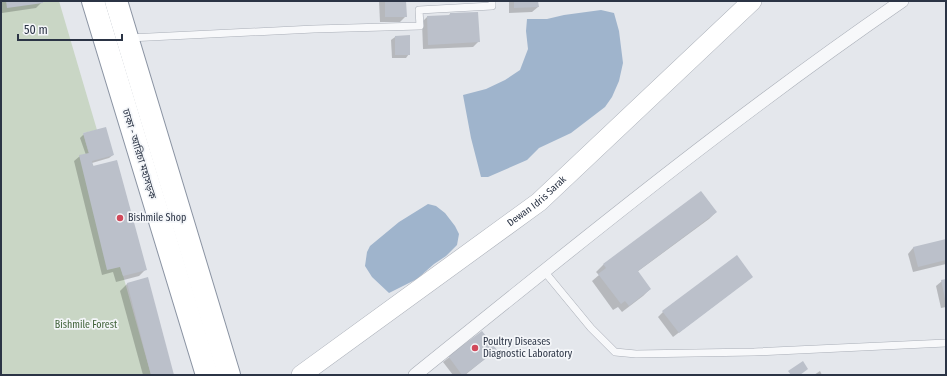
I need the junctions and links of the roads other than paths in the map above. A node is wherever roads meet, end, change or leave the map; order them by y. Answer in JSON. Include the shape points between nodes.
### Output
{"nodes":[{"id":1,"x":92,"y":1,"type":"edge"},
{"id":2,"x":116,"y":1,"type":"edge"},
{"id":3,"x":492,"y":1,"type":"edge"},
{"id":4,"x":752,"y":1,"type":"edge"},
{"id":5,"x":902,"y":1,"type":"edge"},
{"id":6,"x":127,"y":38,"type":"junction"},
{"id":7,"x":544,"y":271,"type":"junction"},
{"id":8,"x":946,"y":342,"type":"edge"},
{"id":9,"x":207,"y":375,"type":"edge"},
{"id":10,"x":229,"y":375,"type":"edge"},
{"id":11,"x":301,"y":375,"type":"edge"},
{"id":12,"x":415,"y":375,"type":"edge"}],
"edges":[{"from":1,"to":9,"type":"highway","name":"ঢাকা - আরিচা মহাসড়ক"},
{"from":2,"to":6,"type":"highway"},
{"from":3,"to":6,"type":"lane","via":[[492,6],[419,10],[420,26]]},
{"from":4,"to":11,"type":"main road","name":"Dewan Idris Sarak","via":[[539,202]]},
{"from":5,"to":7,"type":"street","via":[[823,56]]},
{"from":6,"to":10,"type":"highway"},
{"from":7,"to":8,"type":"lane","via":[[591,328],[615,352],[754,352]]},
{"from":7,"to":12,"type":"street"}]}
